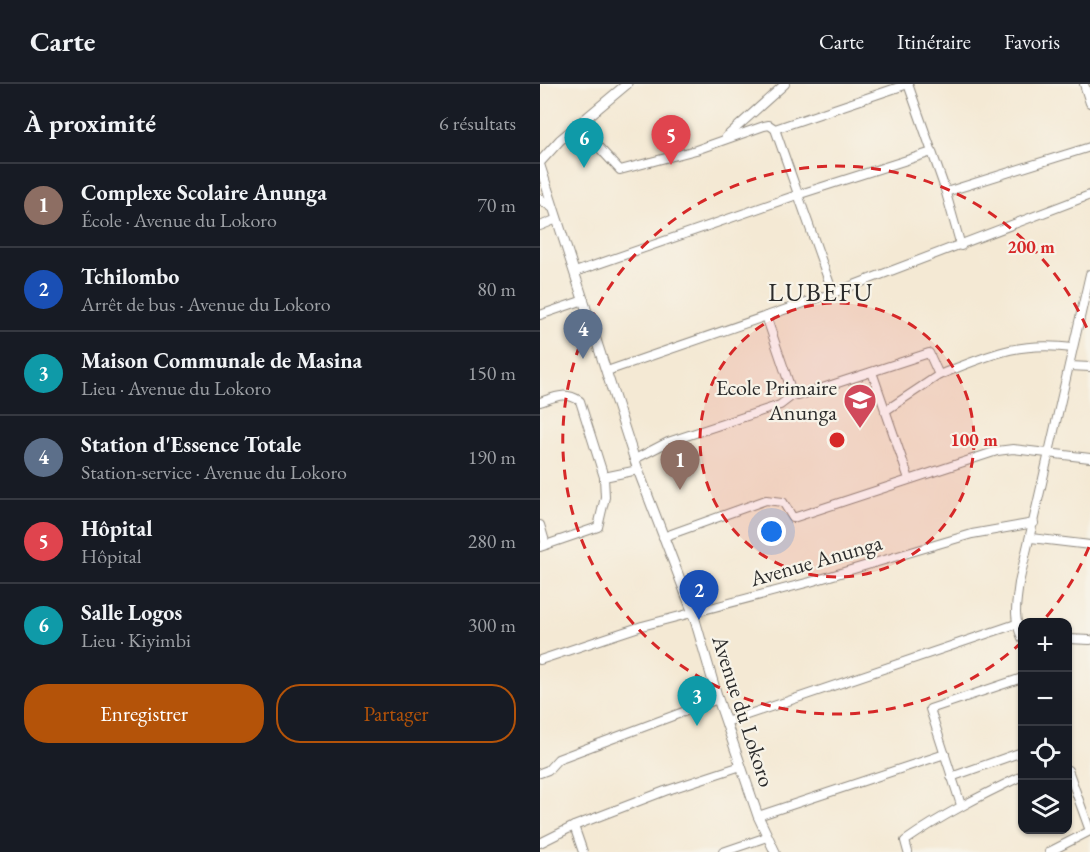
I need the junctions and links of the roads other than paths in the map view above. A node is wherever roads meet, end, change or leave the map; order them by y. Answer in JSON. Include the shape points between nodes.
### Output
{"nodes":[{"id":1,"x":627,"y":84,"type":"edge"},
{"id":2,"x":785,"y":84,"type":"edge"},
{"id":3,"x":908,"y":84,"type":"edge"},
{"id":4,"x":1084,"y":84,"type":"edge"},
{"id":5,"x":1090,"y":103,"type":"edge"},
{"id":6,"x":579,"y":126,"type":"junction"},
{"id":7,"x":775,"y":129,"type":"junction"},
{"id":8,"x":560,"y":140,"type":"junction"},
{"id":9,"x":723,"y":140,"type":"junction"},
{"id":10,"x":1090,"y":147,"type":"edge"},
{"id":11,"x":540,"y":151,"type":"edge"},
{"id":12,"x":932,"y":152,"type":"junction"},
{"id":13,"x":540,"y":164,"type":"edge"},
{"id":14,"x":946,"y":192,"type":"junction"},
{"id":15,"x":797,"y":195,"type":"junction"},
{"id":16,"x":1090,"y":195,"type":"edge"},
{"id":17,"x":540,"y":199,"type":"edge"},
{"id":18,"x":552,"y":207,"type":"junction"},
{"id":19,"x":557,"y":219,"type":"junction"},
{"id":20,"x":540,"y":226,"type":"edge"},
{"id":21,"x":961,"y":246,"type":"junction"},
{"id":22,"x":575,"y":272,"type":"junction"},
{"id":23,"x":1089,"y":279,"type":"edge"},
{"id":24,"x":833,"y":293,"type":"junction"},
{"id":25,"x":584,"y":300,"type":"junction"},
{"id":26,"x":540,"y":315,"type":"edge"},
{"id":27,"x":766,"y":316,"type":"junction"},
{"id":28,"x":1073,"y":348,"type":"junction"},
{"id":29,"x":1070,"y":366,"type":"junction"},
{"id":30,"x":1090,"y":367,"type":"edge"},
{"id":31,"x":607,"y":371,"type":"junction"},
{"id":32,"x":872,"y":372,"type":"junction"},
{"id":33,"x":939,"y":375,"type":"junction"},
{"id":34,"x":793,"y":395,"type":"junction"},
{"id":35,"x":540,"y":402,"type":"edge"},
{"id":36,"x":885,"y":411,"type":"junction"},
{"id":37,"x":1049,"y":453,"type":"junction"},
{"id":38,"x":1090,"y":458,"type":"edge"},
{"id":39,"x":635,"y":459,"type":"junction"},
{"id":40,"x":638,"y":470,"type":"junction"},
{"id":41,"x":604,"y":477,"type":"junction"},
{"id":42,"x":909,"y":479,"type":"junction"},
{"id":43,"x":1034,"y":523,"type":"junction"},
{"id":44,"x":540,"y":525,"type":"edge"},
{"id":45,"x":663,"y":537,"type":"junction"},
{"id":46,"x":1030,"y":538,"type":"junction"},
{"id":47,"x":1090,"y":545,"type":"edge"},
{"id":48,"x":543,"y":546,"type":"edge"},
{"id":49,"x":693,"y":613,"type":"junction"},
{"id":50,"x":1016,"y":624,"type":"junction"},
{"id":51,"x":1018,"y":628,"type":"edge"},
{"id":52,"x":1072,"y":639,"type":"edge"},
{"id":53,"x":1090,"y":640,"type":"edge"},
{"id":54,"x":540,"y":660,"type":"edge"},
{"id":55,"x":1018,"y":680,"type":"edge"},
{"id":56,"x":718,"y":699,"type":"junction"},
{"id":57,"x":726,"y":722,"type":"junction"},
{"id":58,"x":945,"y":754,"type":"junction"},
{"id":59,"x":1018,"y":754,"type":"edge"},
{"id":60,"x":741,"y":766,"type":"junction"},
{"id":61,"x":540,"y":772,"type":"edge"},
{"id":62,"x":951,"y":777,"type":"junction"},
{"id":63,"x":1018,"y":778,"type":"edge"},
{"id":64,"x":1072,"y":780,"type":"edge"},
{"id":65,"x":961,"y":805,"type":"junction"},
{"id":66,"x":758,"y":816,"type":"junction"},
{"id":67,"x":574,"y":826,"type":"junction"},
{"id":68,"x":1090,"y":831,"type":"edge"},
{"id":69,"x":767,"y":837,"type":"junction"},
{"id":70,"x":540,"y":843,"type":"edge"},
{"id":71,"x":583,"y":852,"type":"edge"},
{"id":72,"x":723,"y":852,"type":"edge"},
{"id":73,"x":775,"y":852,"type":"edge"},
{"id":74,"x":908,"y":852,"type":"edge"},
{"id":75,"x":1048,"y":852,"type":"edge"}],
"edges":[{"from":1,"to":6,"type":"street"},
{"from":2,"to":9,"type":"street"},
{"from":3,"to":7,"type":"street"},
{"from":3,"to":12,"type":"street"},
{"from":4,"to":5,"type":"street"},
{"from":6,"to":8,"type":"street"},
{"from":6,"to":9,"type":"street","via":[[620,170]]},
{"from":7,"to":9,"type":"street","via":[[764,126]]},
{"from":7,"to":15,"type":"street"},
{"from":8,"to":11,"type":"street"},
{"from":8,"to":13,"type":"street"},
{"from":10,"to":14,"type":"street"},
{"from":12,"to":14,"type":"street"},
{"from":12,"to":15,"type":"street"},
{"from":13,"to":18,"type":"street","name":"Avenue du Lokoro"},
{"from":14,"to":21,"type":"street"},
{"from":15,"to":22,"type":"street"},
{"from":15,"to":24,"type":"street"},
{"from":16,"to":21,"type":"street"},
{"from":17,"to":18,"type":"street"},
{"from":18,"to":19,"type":"street","name":"Avenue du Lokoro"},
{"from":19,"to":20,"type":"street"},
{"from":19,"to":22,"type":"street","name":"Avenue du Lokoro"},
{"from":21,"to":24,"type":"street"},
{"from":22,"to":25,"type":"street","name":"Avenue du Lokoro"},
{"from":23,"to":28,"type":"street"},
{"from":24,"to":27,"type":"street"},
{"from":25,"to":26,"type":"street"},
{"from":25,"to":31,"type":"street","name":"Avenue du Lokoro"},
{"from":27,"to":31,"type":"street"},
{"from":27,"to":34,"type":"street"},
{"from":28,"to":29,"type":"street"},
{"from":28,"to":33,"type":"street","via":[[1051,345],[1007,349]]},
{"from":29,"to":30,"type":"street"},
{"from":29,"to":37,"type":"street"},
{"from":31,"to":39,"type":"street","name":"Avenue du Lokoro"},
{"from":32,"to":33,"type":"street","via":[[929,353]]},
{"from":32,"to":34,"type":"street"},
{"from":32,"to":36,"type":"street"},
{"from":33,"to":36,"type":"street"},
{"from":34,"to":39,"type":"street","via":[[780,405],[668,442]]},
{"from":35,"to":41,"type":"street","via":[[560,395],[580,401]]},
{"from":36,"to":42,"type":"street"},
{"from":37,"to":38,"type":"street"},
{"from":37,"to":42,"type":"street","via":[[1013,448]]},
{"from":37,"to":43,"type":"street"},
{"from":39,"to":40,"type":"street","name":"Avenue du Lokoro"},
{"from":40,"to":41,"type":"street"},
{"from":40,"to":45,"type":"street","name":"Avenue du Lokoro"},
{"from":41,"to":48,"type":"street","via":[[605,497],[598,527]]},
{"from":42,"to":45,"type":"street","via":[[793,518],[783,502],[766,500]]},
{"from":43,"to":46,"type":"street"},
{"from":43,"to":49,"type":"street","name":"Avenue Anunga","via":[[972,534]]},
{"from":44,"to":48,"type":"street"},
{"from":45,"to":49,"type":"street","name":"Avenue du Lokoro"},
{"from":46,"to":47,"type":"street"},
{"from":46,"to":50,"type":"street","via":[[1019,584]]},
{"from":49,"to":54,"type":"street","name":"Avenue Anunga"},
{"from":49,"to":56,"type":"street","name":"Avenue du Lokoro"},
{"from":50,"to":51,"type":"street"},
{"from":50,"to":57,"type":"street"},
{"from":52,"to":53,"type":"street"},
{"from":55,"to":58,"type":"street","via":[[932,708]]},
{"from":56,"to":57,"type":"street","name":"Avenue du Lokoro"},
{"from":56,"to":61,"type":"street","via":[[558,759],[548,770]]},
{"from":57,"to":60,"type":"street","name":"Avenue du Lokoro"},
{"from":58,"to":62,"type":"street"},
{"from":58,"to":66,"type":"street"},
{"from":59,"to":62,"type":"street"},
{"from":60,"to":66,"type":"street","name":"Avenue du Lokoro"},
{"from":60,"to":67,"type":"street"},
{"from":62,"to":65,"type":"street"},
{"from":63,"to":65,"type":"street"},
{"from":64,"to":68,"type":"street"},
{"from":65,"to":74,"type":"street","via":[[905,841]]},
{"from":66,"to":69,"type":"street","name":"Avenue du Lokoro"},
{"from":67,"to":70,"type":"street"},
{"from":67,"to":71,"type":"street"},
{"from":68,"to":75,"type":"street"},
{"from":69,"to":72,"type":"street"},
{"from":69,"to":73,"type":"street","name":"Avenue du Lokoro"}]}
